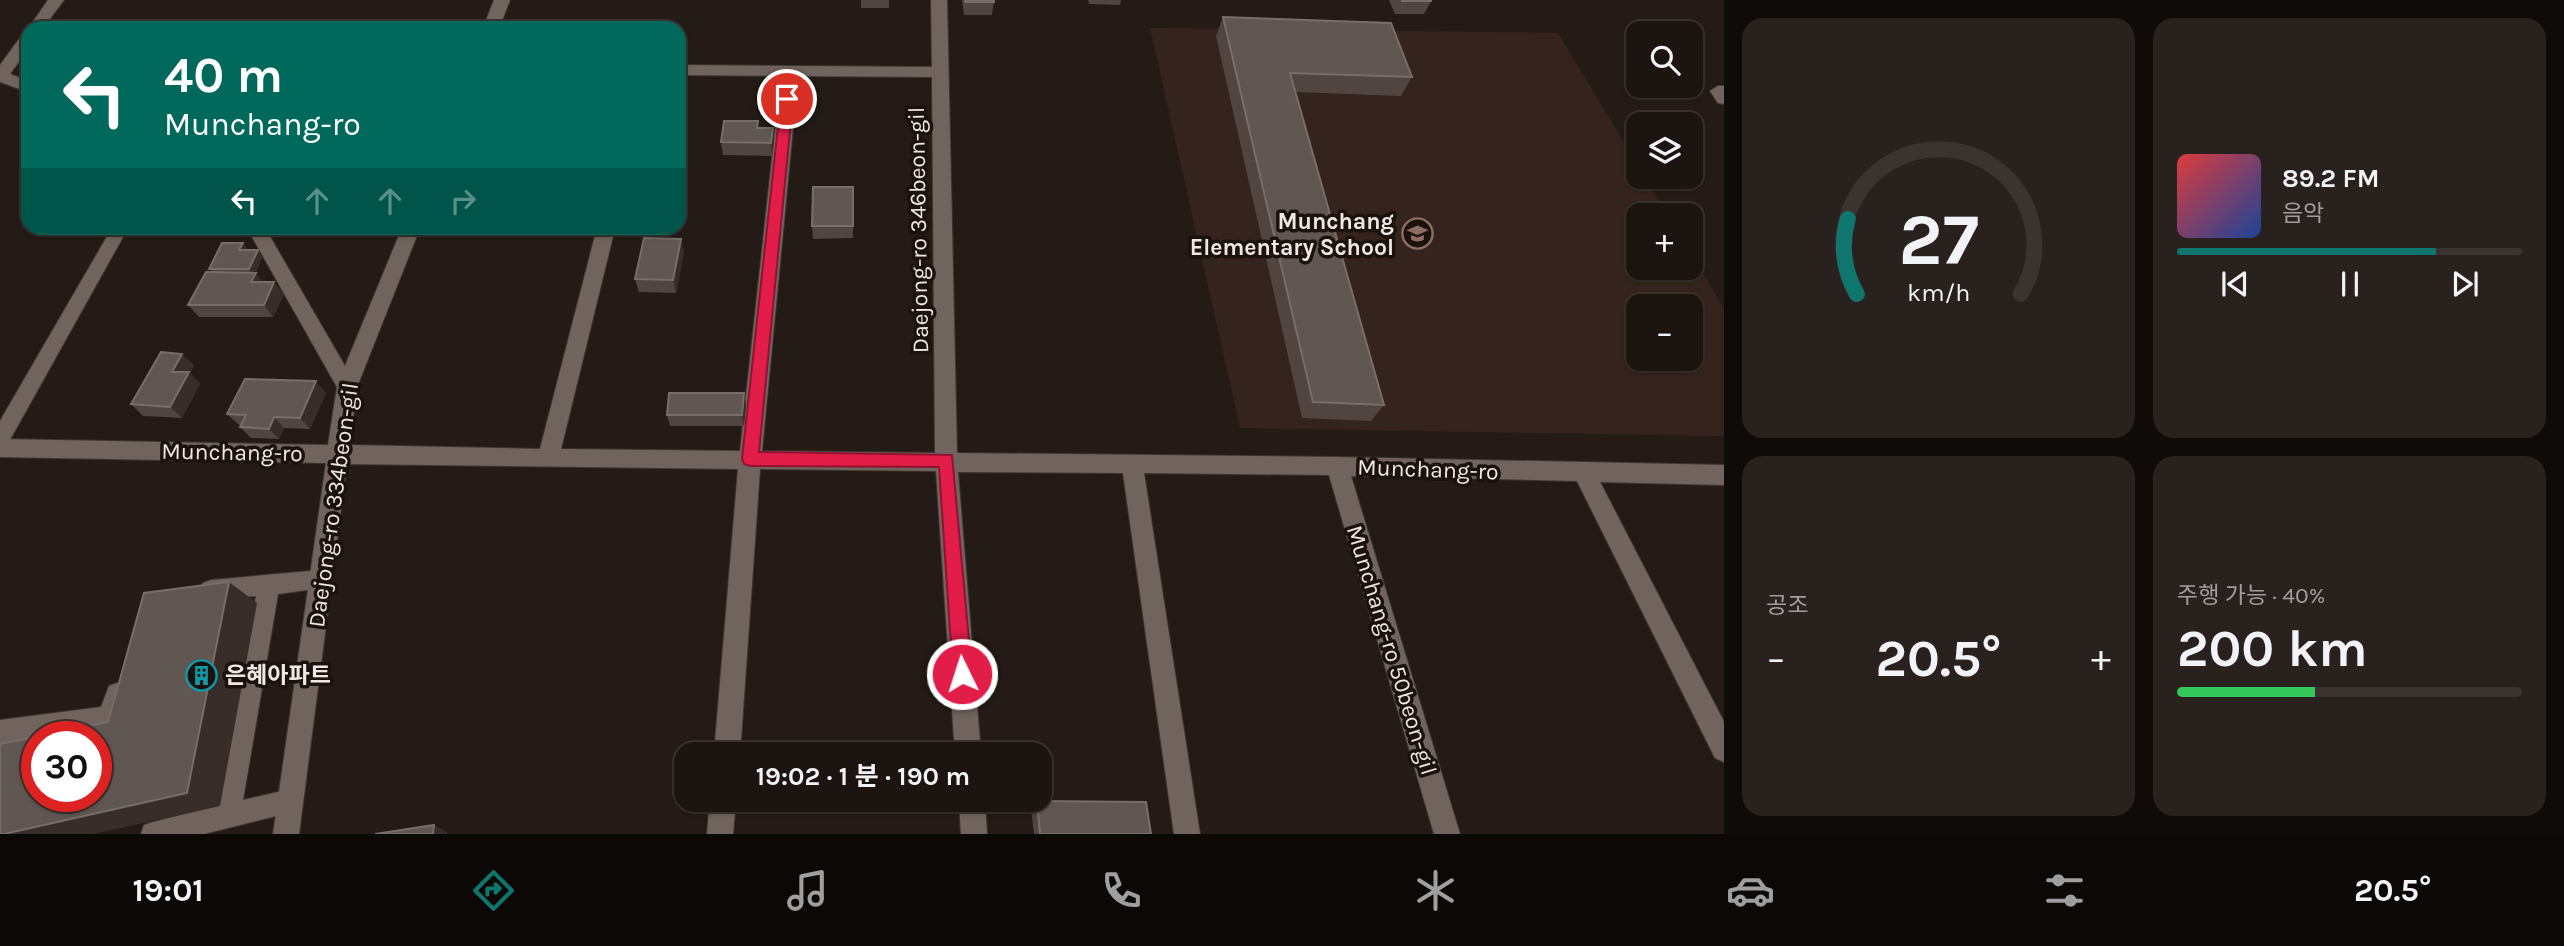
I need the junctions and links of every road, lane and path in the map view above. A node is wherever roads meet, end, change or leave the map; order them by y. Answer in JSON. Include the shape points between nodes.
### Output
{"nodes":[{"id":1,"x":56,"y":0,"type":"edge"},
{"id":2,"x":502,"y":0,"type":"edge"},
{"id":3,"x":939,"y":0,"type":"edge"},
{"id":4,"x":41,"y":21,"type":"edge"},
{"id":5,"x":494,"y":21,"type":"edge"},
{"id":6,"x":21,"y":48,"type":"edge"},
{"id":7,"x":686,"y":70,"type":"edge"},
{"id":8,"x":790,"y":71,"type":"junction"},
{"id":9,"x":940,"y":72,"type":"junction"},
{"id":10,"x":0,"y":76,"type":"edge"},
{"id":11,"x":21,"y":84,"type":"edge"},
{"id":12,"x":1724,"y":91,"type":"edge"},
{"id":13,"x":1724,"y":99,"type":"edge"},
{"id":14,"x":116,"y":235,"type":"edge"},
{"id":15,"x":260,"y":235,"type":"edge"},
{"id":16,"x":408,"y":235,"type":"edge"},
{"id":17,"x":604,"y":235,"type":"edge"},
{"id":18,"x":347,"y":387,"type":"junction"},
{"id":19,"x":0,"y":439,"type":"edge"},
{"id":20,"x":0,"y":448,"type":"edge"},
{"id":21,"x":339,"y":453,"type":"junction"},
{"id":22,"x":548,"y":458,"type":"junction"},
{"id":23,"x":750,"y":459,"type":"junction"},
{"id":24,"x":946,"y":460,"type":"junction"},
{"id":25,"x":1132,"y":463,"type":"junction"},
{"id":26,"x":1337,"y":466,"type":"junction"},
{"id":27,"x":1585,"y":474,"type":"junction"},
{"id":28,"x":1724,"y":475,"type":"edge"},
{"id":29,"x":321,"y":580,"type":"junction"},
{"id":30,"x":269,"y":585,"type":"junction"},
{"id":31,"x":188,"y":592,"type":"edge"},
{"id":32,"x":125,"y":669,"type":"edge"},
{"id":33,"x":0,"y":732,"type":"edge"},
{"id":34,"x":727,"y":742,"type":"edge"},
{"id":35,"x":967,"y":742,"type":"edge"},
{"id":36,"x":1724,"y":749,"type":"edge"},
{"id":37,"x":291,"y":801,"type":"junction"},
{"id":38,"x":722,"y":812,"type":"edge"},
{"id":39,"x":973,"y":812,"type":"edge"},
{"id":40,"x":228,"y":816,"type":"junction"},
{"id":41,"x":153,"y":834,"type":"edge"},
{"id":42,"x":286,"y":834,"type":"edge"},
{"id":43,"x":720,"y":834,"type":"edge"},
{"id":44,"x":974,"y":834,"type":"edge"},
{"id":45,"x":1187,"y":834,"type":"edge"},
{"id":46,"x":1447,"y":834,"type":"edge"}],
"edges":[{"from":1,"to":4,"type":"street"},
{"from":2,"to":5,"type":"street"},
{"from":3,"to":9,"type":"street","name":"Daejong-ro 346beon-gil"},
{"from":6,"to":10,"type":"street"},
{"from":7,"to":8,"type":"street"},
{"from":8,"to":9,"type":"street"},
{"from":8,"to":23,"type":"street"},
{"from":9,"to":24,"type":"street","name":"Daejong-ro 346beon-gil"},
{"from":10,"to":11,"type":"street"},
{"from":12,"to":13,"type":"street","via":[[1718,91]]},
{"from":14,"to":19,"type":"lane"},
{"from":15,"to":18,"type":"street"},
{"from":16,"to":18,"type":"street","name":"Daejong-ro 334beon-gil"},
{"from":17,"to":22,"type":"street"},
{"from":18,"to":21,"type":"street","name":"Daejong-ro 334beon-gil"},
{"from":20,"to":21,"type":"street","name":"Munchang-ro"},
{"from":21,"to":22,"type":"street","name":"Munchang-ro"},
{"from":21,"to":29,"type":"street","name":"Daejong-ro 334beon-gil"},
{"from":22,"to":23,"type":"street","name":"Munchang-ro"},
{"from":23,"to":24,"type":"street","name":"Munchang-ro"},
{"from":23,"to":34,"type":"street"},
{"from":24,"to":25,"type":"street","name":"Munchang-ro"},
{"from":24,"to":35,"type":"street","name":"Daejong-ro 346beon-gil"},
{"from":25,"to":26,"type":"street","name":"Munchang-ro"},
{"from":25,"to":45,"type":"street"},
{"from":26,"to":27,"type":"street","name":"Munchang-ro"},
{"from":26,"to":46,"type":"street","name":"Munchang-ro 50beon-gil"},
{"from":27,"to":28,"type":"street","name":"Munchang-ro"},
{"from":27,"to":36,"type":"street"},
{"from":29,"to":30,"type":"lane"},
{"from":29,"to":37,"type":"street","name":"Daejong-ro 334beon-gil"},
{"from":30,"to":31,"type":"lane"},
{"from":30,"to":40,"type":"lane"},
{"from":32,"to":33,"type":"lane","via":[[109,718]]},
{"from":37,"to":40,"type":"lane"},
{"from":37,"to":42,"type":"street","name":"Daejong-ro 334beon-gil"},
{"from":38,"to":43,"type":"street"},
{"from":39,"to":44,"type":"street"},
{"from":40,"to":41,"type":"lane"}]}
